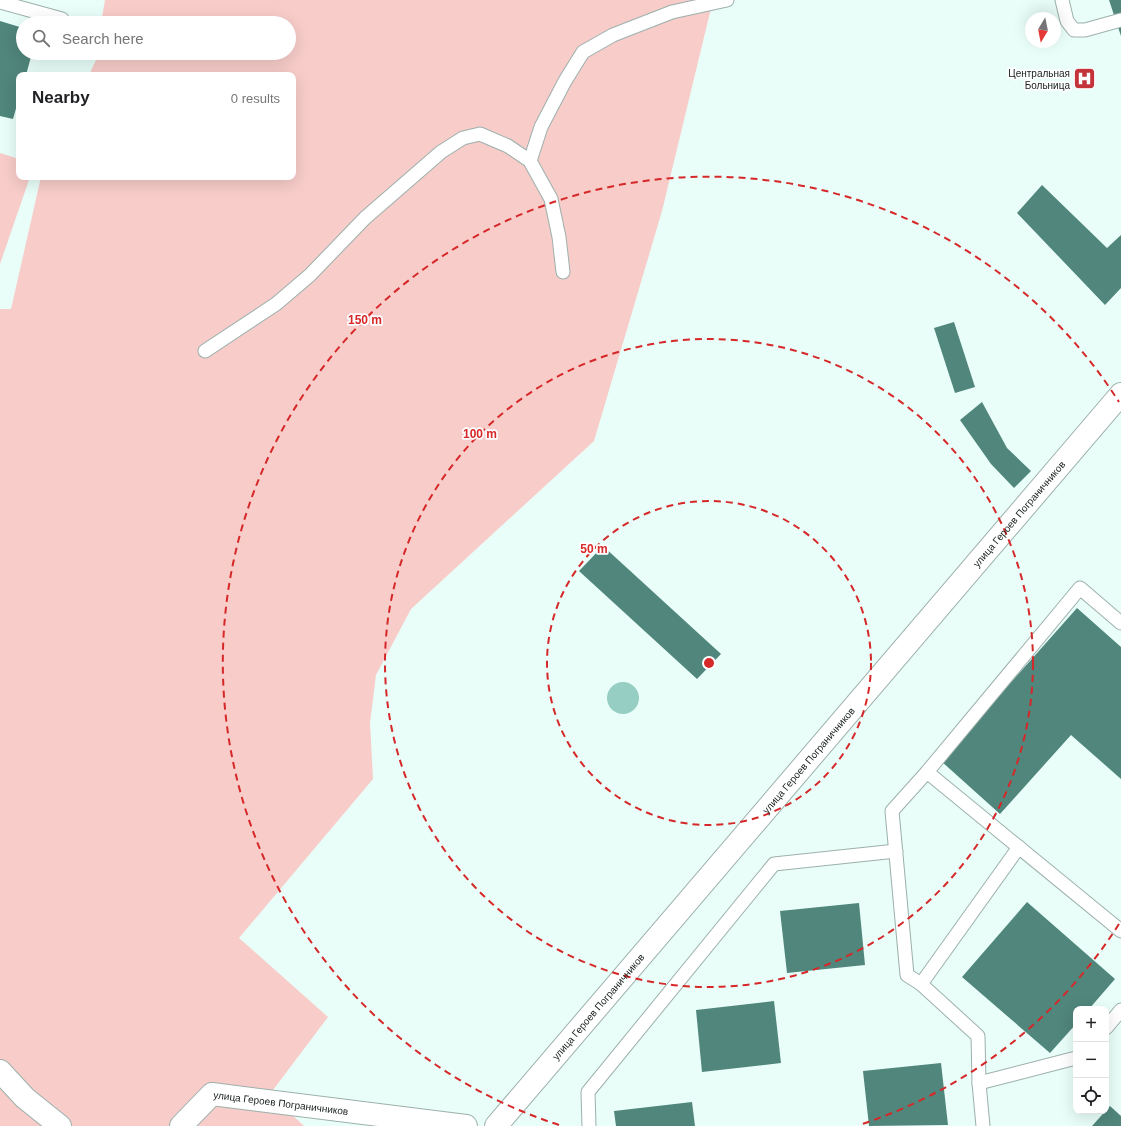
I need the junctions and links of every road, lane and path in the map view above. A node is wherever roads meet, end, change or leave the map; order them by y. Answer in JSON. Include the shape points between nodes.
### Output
{"nodes":[{"id":1,"x":727,"y":0,"type":"edge"},
{"id":2,"x":1062,"y":0,"type":"edge"},
{"id":3,"x":0,"y":2,"type":"edge"},
{"id":4,"x":51,"y":16,"type":"edge"},
{"id":5,"x":1121,"y":20,"type":"edge"},
{"id":6,"x":530,"y":161,"type":"junction"},
{"id":7,"x":563,"y":272,"type":"dead end"},
{"id":8,"x":205,"y":351,"type":"dead end"},
{"id":9,"x":1121,"y":394,"type":"edge"},
{"id":10,"x":1121,"y":623,"type":"edge"},
{"id":11,"x":927,"y":772,"type":"junction"},
{"id":12,"x":1019,"y":847,"type":"junction"},
{"id":13,"x":896,"y":851,"type":"junction"},
{"id":14,"x":1121,"y":931,"type":"edge"},
{"id":15,"x":921,"y":984,"type":"junction"},
{"id":16,"x":1121,"y":1010,"type":"edge"},
{"id":17,"x":1109,"y":1024,"type":"edge"},
{"id":18,"x":1073,"y":1059,"type":"edge"},
{"id":19,"x":0,"y":1071,"type":"edge"},
{"id":20,"x":979,"y":1084,"type":"junction"},
{"id":21,"x":60,"y":1126,"type":"edge"},
{"id":22,"x":181,"y":1126,"type":"edge"},
{"id":23,"x":466,"y":1126,"type":"edge"},
{"id":24,"x":496,"y":1126,"type":"edge"},
{"id":25,"x":589,"y":1126,"type":"edge"},
{"id":26,"x":982,"y":1126,"type":"edge"}],
"edges":[{"from":1,"to":6,"type":"lane","via":[[672,12],[613,35],[583,52],[541,126]]},
{"from":2,"to":5,"type":"lane","via":[[1067,21],[1074,30],[1085,30]]},
{"from":3,"to":4,"type":"lane"},
{"from":6,"to":7,"type":"lane","via":[[551,199]]},
{"from":6,"to":8,"type":"lane","via":[[508,146],[480,134],[463,138],[441,152],[365,218],[310,275],[282,299]]},
{"from":9,"to":24,"type":"street","name":"улица Героев Пограничников"},
{"from":10,"to":11,"type":"lane","via":[[1080,588]]},
{"from":11,"to":12,"type":"lane"},
{"from":11,"to":13,"type":"lane","via":[[892,811]]},
{"from":12,"to":14,"type":"lane"},
{"from":12,"to":15,"type":"lane"},
{"from":13,"to":15,"type":"lane","via":[[907,974]]},
{"from":13,"to":25,"type":"lane","via":[[774,864],[588,1092]]},
{"from":15,"to":20,"type":"lane","via":[[978,1036]]},
{"from":16,"to":17,"type":"lane"},
{"from":18,"to":20,"type":"lane"},
{"from":19,"to":21,"type":"street","via":[[25,1098]]},
{"from":20,"to":26,"type":"lane"},
{"from":22,"to":23,"type":"street","name":"улица Героев Пограничников","via":[[212,1094]]}]}
